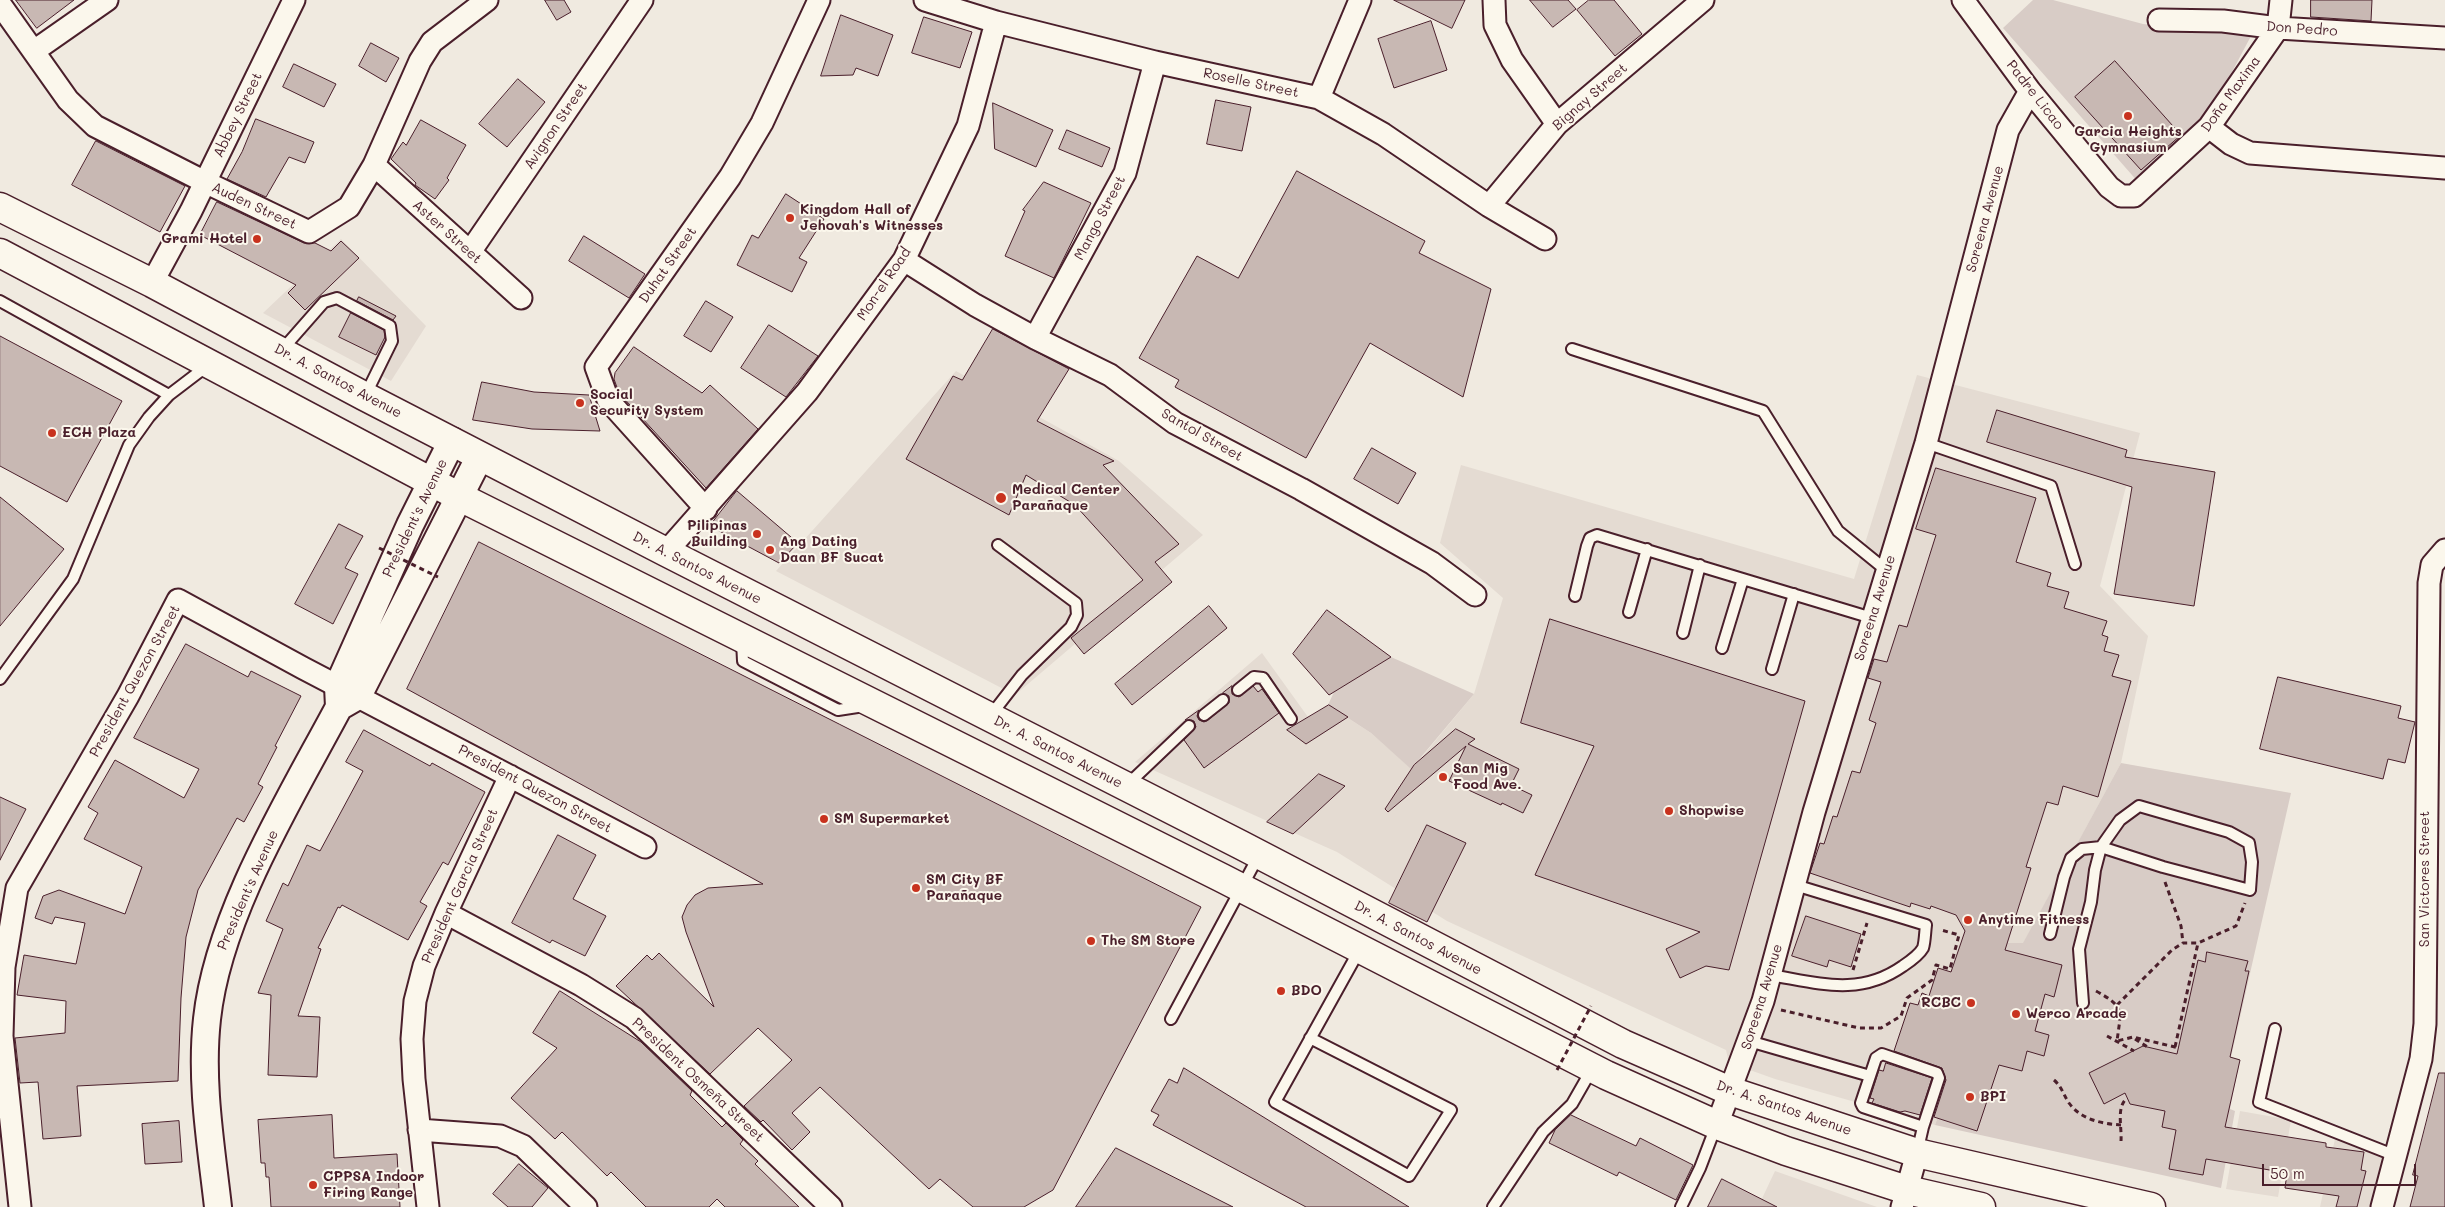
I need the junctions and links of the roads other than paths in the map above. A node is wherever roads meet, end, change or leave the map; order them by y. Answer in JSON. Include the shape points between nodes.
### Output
{"nodes":[{"id":1,"x":107,"y":0,"type":"edge"},
{"id":2,"x":294,"y":0,"type":"edge"},
{"id":3,"x":487,"y":0,"type":"edge"},
{"id":4,"x":642,"y":0,"type":"edge"},
{"id":5,"x":819,"y":0,"type":"edge"},
{"id":6,"x":924,"y":0,"type":"edge"},
{"id":7,"x":1360,"y":0,"type":"edge"},
{"id":8,"x":1494,"y":0,"type":"edge"},
{"id":9,"x":1703,"y":0,"type":"edge"},
{"id":10,"x":1963,"y":0,"type":"edge"},
{"id":11,"x":2281,"y":0,"type":"edge"},
{"id":12,"x":0,"y":4,"type":"edge"},
{"id":13,"x":2160,"y":20,"type":"dead end"},
{"id":14,"x":996,"y":22,"type":"junction"},
{"id":15,"x":2278,"y":28,"type":"junction"},
{"id":16,"x":2445,"y":38,"type":"edge"},
{"id":17,"x":34,"y":51,"type":"junction"},
{"id":18,"x":1155,"y":62,"type":"junction"},
{"id":19,"x":2030,"y":91,"type":"junction"},
{"id":20,"x":1319,"y":98,"type":"junction"},
{"id":21,"x":1557,"y":124,"type":"junction"},
{"id":22,"x":2209,"y":127,"type":"junction"},
{"id":23,"x":374,"y":165,"type":"junction"},
{"id":24,"x":2445,"y":168,"type":"edge"},
{"id":25,"x":205,"y":182,"type":"junction"},
{"id":26,"x":2109,"y":187,"type":"joint"},
{"id":27,"x":1489,"y":206,"type":"junction"},
{"id":28,"x":0,"y":207,"type":"edge"},
{"id":29,"x":1545,"y":239,"type":"dead end"},
{"id":30,"x":470,"y":252,"type":"junction"},
{"id":31,"x":0,"y":253,"type":"edge"},
{"id":32,"x":904,"y":260,"type":"junction"},
{"id":33,"x":152,"y":283,"type":"junction"},
{"id":34,"x":521,"y":298,"type":"dead end"},
{"id":35,"x":0,"y":301,"type":"edge"},
{"id":36,"x":1035,"y":338,"type":"junction"},
{"id":37,"x":1572,"y":349,"type":"dead end"},
{"id":38,"x":281,"y":351,"type":"junction"},
{"id":39,"x":209,"y":363,"type":"junction"},
{"id":40,"x":169,"y":395,"type":"junction"},
{"id":41,"x":364,"y":396,"type":"junction"},
{"id":42,"x":452,"y":441,"type":"junction"},
{"id":43,"x":1926,"y":443,"type":"junction"},
{"id":44,"x":480,"y":456,"type":"junction"},
{"id":45,"x":431,"y":482,"type":"junction"},
{"id":46,"x":460,"y":497,"type":"junction"},
{"id":47,"x":706,"y":509,"type":"junction"},
{"id":48,"x":998,"y":545,"type":"dead end"},
{"id":49,"x":1647,"y":549,"type":"junction"},
{"id":50,"x":2445,"y":550,"type":"edge"},
{"id":51,"x":666,"y":552,"type":"junction"},
{"id":52,"x":2076,"y":564,"type":"dead end"},
{"id":53,"x":1700,"y":565,"type":"junction"},
{"id":54,"x":1886,"y":570,"type":"junction"},
{"id":55,"x":1743,"y":579,"type":"junction"},
{"id":56,"x":1474,"y":594,"type":"dead end"},
{"id":57,"x":1794,"y":594,"type":"junction"},
{"id":58,"x":1575,"y":596,"type":"dead end"},
{"id":59,"x":1629,"y":612,"type":"dead end"},
{"id":60,"x":1872,"y":618,"type":"junction"},
{"id":61,"x":1683,"y":633,"type":"dead end"},
{"id":62,"x":1722,"y":648,"type":"dead end"},
{"id":63,"x":1772,"y":669,"type":"dead end"},
{"id":64,"x":0,"y":679,"type":"edge"},
{"id":65,"x":1238,"y":690,"type":"dead end"},
{"id":66,"x":345,"y":696,"type":"junction"},
{"id":67,"x":1223,"y":700,"type":"dead end"},
{"id":68,"x":1204,"y":715,"type":"dead end"},
{"id":69,"x":989,"y":717,"type":"junction"},
{"id":70,"x":1291,"y":719,"type":"dead end"},
{"id":71,"x":1189,"y":726,"type":"dead end"},
{"id":72,"x":510,"y":776,"type":"junction"},
{"id":73,"x":1126,"y":786,"type":"junction"},
{"id":74,"x":646,"y":847,"type":"dead end"},
{"id":75,"x":2101,"y":847,"type":"junction"},
{"id":76,"x":1260,"y":854,"type":"junction"},
{"id":77,"x":1795,"y":885,"type":"junction"},
{"id":78,"x":1240,"y":888,"type":"junction"},
{"id":79,"x":446,"y":913,"type":"junction"},
{"id":80,"x":2050,"y":934,"type":"dead end"},
{"id":81,"x":1360,"y":948,"type":"junction"},
{"id":82,"x":1770,"y":975,"type":"junction"},
{"id":83,"x":2082,"y":1003,"type":"dead end"},
{"id":84,"x":1171,"y":1019,"type":"dead end"},
{"id":85,"x":2275,"y":1029,"type":"dead end"},
{"id":86,"x":1,"y":1036,"type":"edge"},
{"id":87,"x":1310,"y":1038,"type":"junction"},
{"id":88,"x":1749,"y":1041,"type":"junction"},
{"id":89,"x":1592,"y":1068,"type":"junction"},
{"id":90,"x":1870,"y":1076,"type":"junction"},
{"id":91,"x":1730,"y":1090,"type":"junction"},
{"id":92,"x":1867,"y":1123,"type":"junction"},
{"id":93,"x":1717,"y":1125,"type":"junction"},
{"id":94,"x":419,"y":1130,"type":"junction"},
{"id":95,"x":1920,"y":1140,"type":"junction"},
{"id":96,"x":2396,"y":1156,"type":"junction"},
{"id":97,"x":1904,"y":1198,"type":"edge"},
{"id":98,"x":20,"y":1207,"type":"edge"},
{"id":99,"x":218,"y":1207,"type":"edge"},
{"id":100,"x":428,"y":1207,"type":"edge"},
{"id":101,"x":586,"y":1207,"type":"edge"},
{"id":102,"x":831,"y":1207,"type":"edge"},
{"id":103,"x":1493,"y":1207,"type":"edge"},
{"id":104,"x":1681,"y":1207,"type":"edge"},
{"id":105,"x":1981,"y":1207,"type":"edge"},
{"id":106,"x":2151,"y":1207,"type":"edge"},
{"id":107,"x":2382,"y":1207,"type":"edge"}],
"edges":[{"from":1,"to":17,"type":"street"},
{"from":2,"to":25,"type":"street","name":"Abbey Street"},
{"from":3,"to":23,"type":"street","name":"Auden Street","via":[[432,42],[420,61]]},
{"from":4,"to":30,"type":"street","name":"Avignon Street"},
{"from":5,"to":47,"type":"street","name":"Duhat Street","via":[[762,123],[730,177],[596,367],[608,400]]},
{"from":6,"to":14,"type":"street","name":"Roselle Street"},
{"from":7,"to":20,"type":"street"},
{"from":8,"to":21,"type":"street","via":[[1495,25],[1512,60]]},
{"from":9,"to":21,"type":"street","name":"Bignay Street"},
{"from":10,"to":19,"type":"street","name":"Padre Licao"},
{"from":11,"to":15,"type":"street","name":"Doña Maxima"},
{"from":12,"to":17,"type":"street","name":"Auden Street"},
{"from":13,"to":15,"type":"street","name":"Don Pedro","via":[[2223,21]]},
{"from":14,"to":18,"type":"street","name":"Roselle Street"},
{"from":14,"to":32,"type":"street","name":"Mon-el Road","via":[[968,126]]},
{"from":15,"to":16,"type":"street","name":"Don Pedro"},
{"from":15,"to":22,"type":"street","name":"Doña Maxima"},
{"from":17,"to":25,"type":"street","name":"Auden Street","via":[[68,100],[95,126]]},
{"from":18,"to":20,"type":"street","name":"Roselle Street"},
{"from":18,"to":36,"type":"street","name":"Mango Street","via":[[1125,173]]},
{"from":19,"to":26,"type":"street","name":"Padre Licao"},
{"from":19,"to":43,"type":"street","name":"Soreena Avenue","via":[[2008,130]]},
{"from":20,"to":27,"type":"street","name":"Roselle Street","via":[[1383,134]]},
{"from":21,"to":27,"type":"street","name":"Bignay Street"},
{"from":22,"to":24,"type":"street","via":[[2231,144],[2250,153]]},
{"from":22,"to":26,"type":"street","name":"Doña Maxima","via":[[2134,196],[2121,196]]},
{"from":23,"to":25,"type":"street","name":"Auden Street","via":[[349,207],[309,232]]},
{"from":23,"to":30,"type":"street","name":"Aster Street"},
{"from":25,"to":33,"type":"street","name":"Abbey Street"},
{"from":27,"to":29,"type":"street","name":"Roselle Street"},
{"from":28,"to":33,"type":"main road","name":"Dr. A. Santos Avenue"},
{"from":30,"to":34,"type":"street","name":"Aster Street"},
{"from":31,"to":39,"type":"main road"},
{"from":32,"to":36,"type":"street","name":"Santol Street"},
{"from":32,"to":47,"type":"street","name":"Mon-el Road","via":[[807,392]]},
{"from":33,"to":38,"type":"main road","name":"Dr. A. Santos Avenue"},
{"from":35,"to":40,"type":"lane"},
{"from":36,"to":56,"type":"street","name":"Santol Street","via":[[1110,375],[1175,423],[1424,558]]},
{"from":37,"to":54,"type":"lane","via":[[1762,411],[1838,531]]},
{"from":38,"to":41,"type":"main road","name":"Dr. A. Santos Avenue"},
{"from":38,"to":41,"type":"lane","via":[[330,298],[337,298],[390,326],[392,341]]},
{"from":39,"to":40,"type":"lane"},
{"from":39,"to":45,"type":"main road"},
{"from":40,"to":64,"type":"lane","via":[[149,417],[123,457],[73,579]]},
{"from":41,"to":42,"type":"main road","name":"Dr. A. Santos Avenue"},
{"from":42,"to":44,"type":"main road","name":"Dr. A. Santos Avenue"},
{"from":42,"to":45,"type":"street","name":"President's Avenue"},
{"from":43,"to":52,"type":"lane","via":[[2051,486]]},
{"from":43,"to":54,"type":"street","name":"Soreena Avenue"},
{"from":44,"to":46,"type":"street","name":"President's Avenue"},
{"from":44,"to":51,"type":"main road","name":"Dr. A. Santos Avenue"},
{"from":45,"to":46,"type":"main road"},
{"from":45,"to":66,"type":"street","name":"President's Avenue"},
{"from":46,"to":66,"type":"street","name":"President's Avenue"},
{"from":46,"to":78,"type":"main road"},
{"from":47,"to":51,"type":"street","name":"Mon-el Road"},
{"from":48,"to":69,"type":"lane","via":[[1076,604],[1077,615],[1071,627],[1022,675]]},
{"from":49,"to":53,"type":"lane"},
{"from":49,"to":58,"type":"lane","via":[[1597,535],[1590,538]]},
{"from":49,"to":59,"type":"lane"},
{"from":50,"to":96,"type":"street","name":"San Victores Street","via":[[2432,565],[2429,583],[2425,1024],[2421,1059]]},
{"from":51,"to":69,"type":"main road","name":"Dr. A. Santos Avenue"},
{"from":53,"to":55,"type":"lane"},
{"from":53,"to":61,"type":"lane"},
{"from":54,"to":60,"type":"street","name":"Soreena Avenue"},
{"from":55,"to":57,"type":"lane"},
{"from":55,"to":62,"type":"lane"},
{"from":57,"to":60,"type":"lane"},
{"from":57,"to":63,"type":"lane"},
{"from":60,"to":77,"type":"street","name":"Soreena Avenue"},
{"from":65,"to":70,"type":"lane","via":[[1254,677],[1262,678]]},
{"from":66,"to":72,"type":"street","name":"President Quezon Street"},
{"from":66,"to":86,"type":"street","name":"President Quezon Street","via":[[178,600],[128,696],[17,888],[4,967]]},
{"from":66,"to":99,"type":"street","name":"President's Avenue","via":[[274,830],[236,910],[218,960],[207,1018],[204,1083]]},
{"from":67,"to":68,"type":"lane"},
{"from":69,"to":73,"type":"main road","name":"Dr. A. Santos Avenue"},
{"from":71,"to":73,"type":"lane"},
{"from":72,"to":74,"type":"street","name":"President Quezon Street"},
{"from":72,"to":79,"type":"street","name":"President Garcia Street"},
{"from":73,"to":76,"type":"main road","name":"Dr. A. Santos Avenue"},
{"from":75,"to":75,"type":"lane","via":[[2120,820],[2139,806],[2229,832],[2249,843],[2252,862],[2250,890]]},
{"from":75,"to":80,"type":"lane","via":[[2082,849],[2071,858]]},
{"from":75,"to":83,"type":"lane","via":[[2079,949]]},
{"from":76,"to":78,"type":"lane"},
{"from":76,"to":91,"type":"main road","name":"Dr. A. Santos Avenue","via":[[1623,1044]]},
{"from":77,"to":82,"type":"street","name":"Soreena Avenue"},
{"from":77,"to":82,"type":"lane","via":[[1926,925],[1922,948],[1911,961],[1889,976],[1866,984],[1811,984]]},
{"from":78,"to":81,"type":"main road"},
{"from":78,"to":84,"type":"lane"},
{"from":79,"to":94,"type":"street","name":"President Garcia Street","via":[[424,966],[415,1000],[412,1039]]},
{"from":79,"to":102,"type":"street","name":"President Osmeña Street","via":[[634,1018]]},
{"from":81,"to":87,"type":"lane"},
{"from":81,"to":89,"type":"main road"},
{"from":82,"to":88,"type":"street","name":"Soreena Avenue"},
{"from":85,"to":96,"type":"lane","via":[[2259,1102]]},
{"from":86,"to":98,"type":"street","name":"President Quezon Street"},
{"from":87,"to":87,"type":"lane","via":[[1275,1102],[1409,1176],[1451,1110]]},
{"from":88,"to":90,"type":"lane"},
{"from":88,"to":91,"type":"street","name":"Soreena Avenue"},
{"from":89,"to":93,"type":"main road"},
{"from":89,"to":103,"type":"lane","via":[[1577,1096],[1543,1132]]},
{"from":90,"to":92,"type":"lane","via":[[1861,1103]]},
{"from":90,"to":95,"type":"lane","via":[[1876,1058],[1882,1054],[1937,1072],[1939,1078]]},
{"from":91,"to":92,"type":"main road","name":"Dr. A. Santos Avenue"},
{"from":91,"to":93,"type":"street","name":"Soreena Avenue"},
{"from":92,"to":95,"type":"main road","name":"Dr. A. Santos Avenue"},
{"from":93,"to":97,"type":"main road"},
{"from":93,"to":104,"type":"lane"},
{"from":94,"to":100,"type":"street","name":"President Garcia Street"},
{"from":94,"to":101,"type":"street","via":[[500,1136],[523,1146]]},
{"from":95,"to":97,"type":"street"},
{"from":95,"to":106,"type":"main road","name":"Dr. A. Santos Avenue"},
{"from":96,"to":107,"type":"street","name":"San Victores Street"},
{"from":97,"to":105,"type":"main road"}]}
